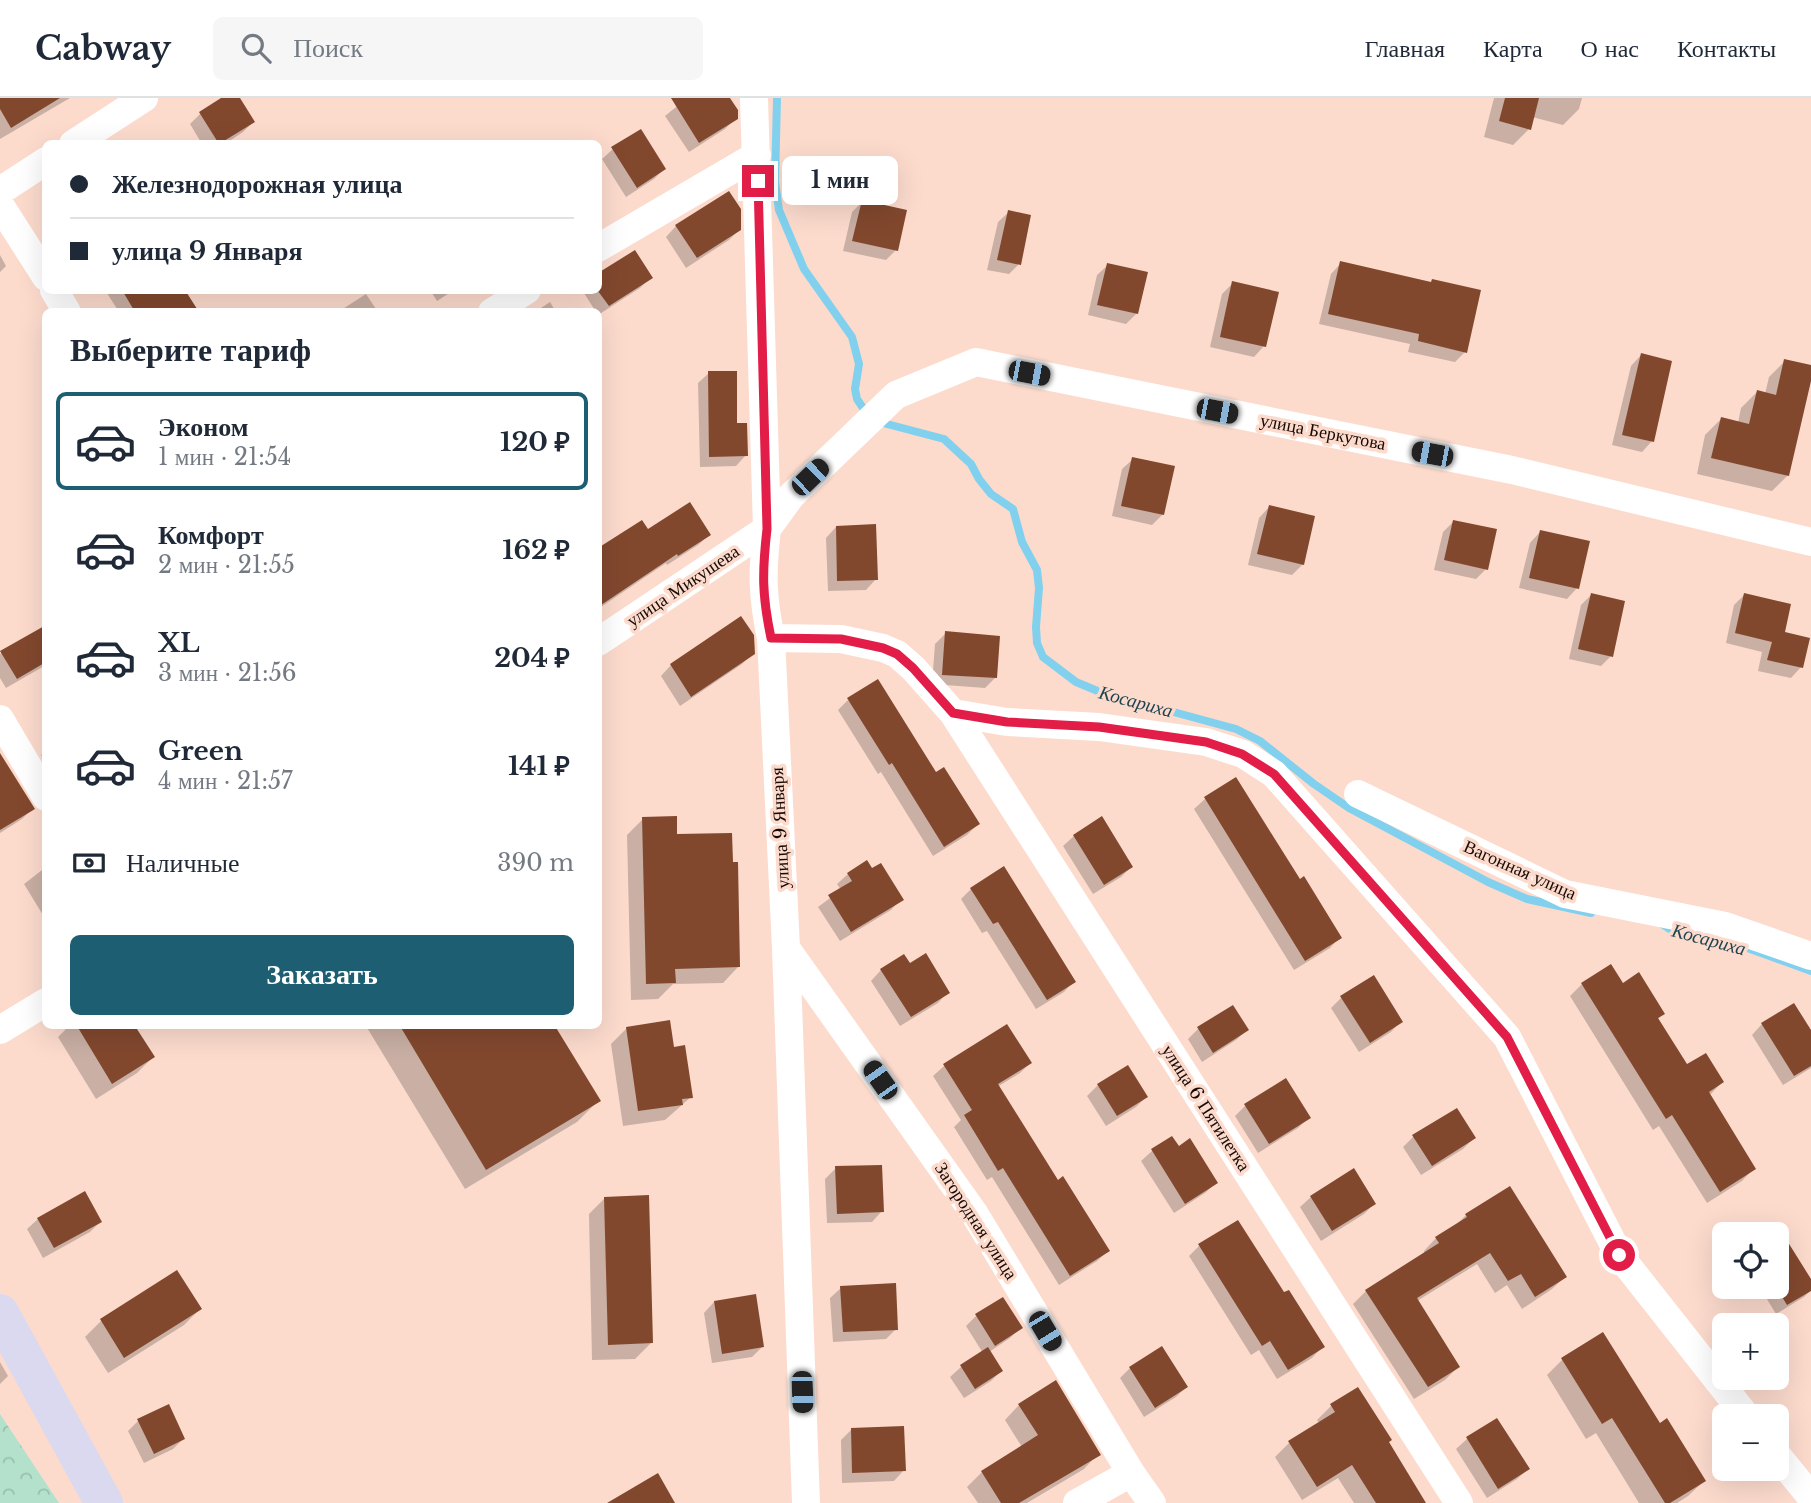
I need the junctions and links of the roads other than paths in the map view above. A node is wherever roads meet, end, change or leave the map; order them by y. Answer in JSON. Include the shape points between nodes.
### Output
{"nodes":[{"id":1,"x":144,"y":98,"type":"edge"},
{"id":2,"x":754,"y":98,"type":"edge"},
{"id":3,"x":80,"y":140,"type":"edge"},
{"id":4,"x":757,"y":155,"type":"junction"},
{"id":5,"x":42,"y":165,"type":"edge"},
{"id":6,"x":0,"y":191,"type":"edge"},
{"id":7,"x":0,"y":205,"type":"edge"},
{"id":8,"x":602,"y":246,"type":"edge"},
{"id":9,"x":42,"y":271,"type":"edge"},
{"id":10,"x":521,"y":294,"type":"edge"},
{"id":11,"x":498,"y":308,"type":"edge"},
{"id":12,"x":767,"y":529,"type":"junction"},
{"id":13,"x":1811,"y":542,"type":"edge"},
{"id":14,"x":771,"y":638,"type":"junction"},
{"id":15,"x":602,"y":639,"type":"edge"},
{"id":16,"x":953,"y":713,"type":"junction"},
{"id":17,"x":0,"y":719,"type":"edge"},
{"id":18,"x":42,"y":790,"type":"edge"},
{"id":19,"x":1358,"y":794,"type":"dead end"},
{"id":20,"x":786,"y":948,"type":"junction"},
{"id":21,"x":1811,"y":956,"type":"edge"},
{"id":22,"x":42,"y":1004,"type":"edge"},
{"id":23,"x":0,"y":1030,"type":"edge"},
{"id":24,"x":0,"y":1313,"type":"edge"},
{"id":25,"x":1737,"y":1404,"type":"edge"},
{"id":26,"x":1789,"y":1470,"type":"edge"},
{"id":27,"x":1131,"y":1472,"type":"junction"},
{"id":28,"x":1811,"y":1497,"type":"edge"},
{"id":29,"x":104,"y":1503,"type":"edge"},
{"id":30,"x":806,"y":1503,"type":"edge"},
{"id":31,"x":1077,"y":1503,"type":"edge"},
{"id":32,"x":1152,"y":1503,"type":"edge"},
{"id":33,"x":1459,"y":1503,"type":"edge"}],
"edges":[{"from":1,"to":3,"type":"street"},
{"from":2,"to":4,"type":"street","name":"улица 9 Января"},
{"from":4,"to":8,"type":"street"},
{"from":4,"to":12,"type":"street","name":"улица 9 Января"},
{"from":5,"to":6,"type":"street"},
{"from":7,"to":9,"type":"street"},
{"from":10,"to":11,"type":"street"},
{"from":12,"to":13,"type":"street","name":"улица Беркутова","via":[[791,496],[896,395],[976,362],[1512,470]]},
{"from":12,"to":14,"type":"street","name":"улица 9 Января","via":[[762,571]]},
{"from":12,"to":15,"type":"street","name":"улица Микушева"},
{"from":14,"to":16,"type":"street","name":"улица 6 Пятилетка","via":[[841,639],[883,648],[913,668]]},
{"from":14,"to":20,"type":"street","name":"улица 9 Января"},
{"from":16,"to":25,"type":"street","via":[[1206,742],[1242,754],[1274,774],[1507,1037],[1619,1255]]},
{"from":16,"to":33,"type":"street","name":"улица 6 Пятилетка"},
{"from":17,"to":18,"type":"street"},
{"from":19,"to":21,"type":"street","name":"Вагонная улица","via":[[1565,894],[1725,926]]},
{"from":20,"to":27,"type":"street","name":"Загородная улица","via":[[974,1213]]},
{"from":20,"to":30,"type":"street","name":"улица 9 Января"},
{"from":22,"to":23,"type":"street"},
{"from":24,"to":29,"type":"street"},
{"from":26,"to":28,"type":"street"},
{"from":27,"to":31,"type":"street"},
{"from":27,"to":32,"type":"street","name":"Загородная улица"}]}
